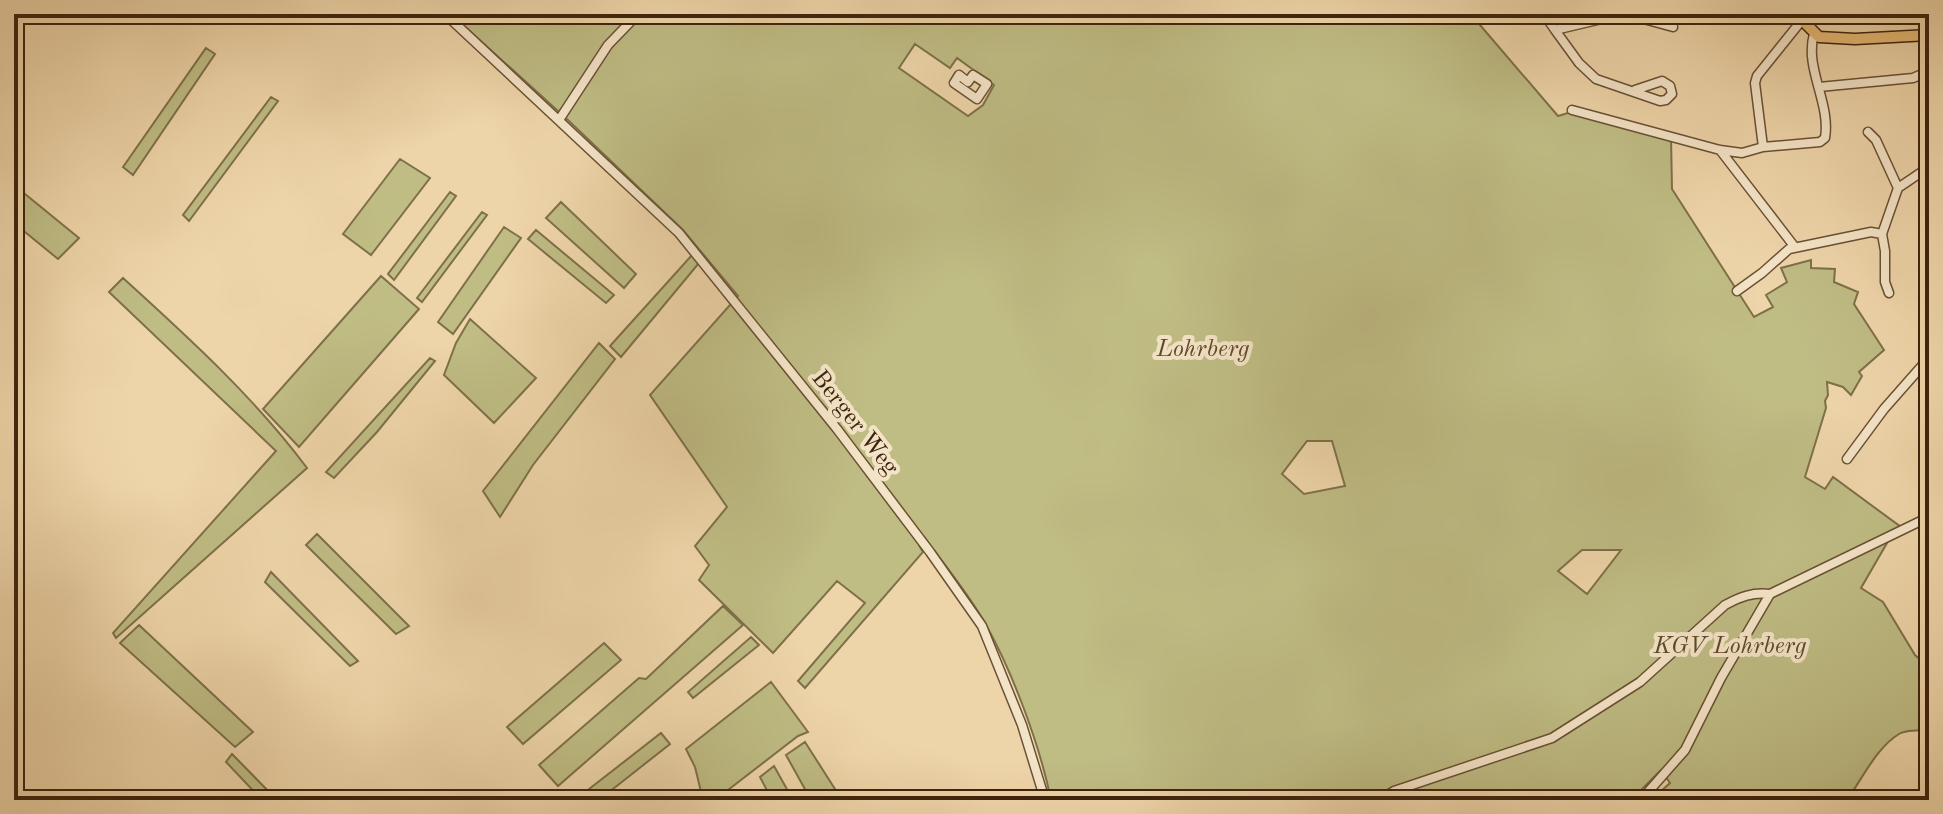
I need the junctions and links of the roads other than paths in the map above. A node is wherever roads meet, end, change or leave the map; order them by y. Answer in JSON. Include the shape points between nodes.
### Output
{"nodes":[{"id":1,"x":445,"y":14,"type":"edge"},
{"id":2,"x":638,"y":14,"type":"edge"},
{"id":3,"x":1544,"y":14,"type":"edge"},
{"id":4,"x":1641,"y":16,"type":"edge"},
{"id":5,"x":1806,"y":22,"type":"edge"},
{"id":6,"x":1673,"y":27,"type":"dead end"},
{"id":7,"x":1555,"y":30,"type":"junction"},
{"id":8,"x":1929,"y":35,"type":"edge"},
{"id":9,"x":1929,"y":71,"type":"edge"},
{"id":10,"x":1819,"y":87,"type":"junction"},
{"id":11,"x":1635,"y":90,"type":"dead end"},
{"id":12,"x":1572,"y":110,"type":"dead end"},
{"id":13,"x":559,"y":120,"type":"junction"},
{"id":14,"x":1868,"y":132,"type":"dead end"},
{"id":15,"x":1763,"y":147,"type":"junction"},
{"id":16,"x":1720,"y":150,"type":"junction"},
{"id":17,"x":1742,"y":153,"type":"junction"},
{"id":18,"x":1929,"y":167,"type":"edge"},
{"id":19,"x":1738,"y":174,"type":"junction"},
{"id":20,"x":1898,"y":188,"type":"junction"},
{"id":21,"x":1882,"y":234,"type":"junction"},
{"id":22,"x":1794,"y":246,"type":"junction"},
{"id":23,"x":1737,"y":291,"type":"dead end"},
{"id":24,"x":1889,"y":293,"type":"dead end"},
{"id":25,"x":1929,"y":357,"type":"edge"},
{"id":26,"x":1847,"y":459,"type":"dead end"},
{"id":27,"x":1929,"y":517,"type":"edge"},
{"id":28,"x":1770,"y":594,"type":"junction"},
{"id":29,"x":1045,"y":800,"type":"edge"},
{"id":30,"x":1380,"y":800,"type":"edge"},
{"id":31,"x":1641,"y":800,"type":"edge"}],
"edges":[{"from":1,"to":13,"type":"street","name":"Berger Weg"},
{"from":2,"to":13,"type":"street","via":[[608,45]]},
{"from":3,"to":7,"type":"street"},
{"from":4,"to":6,"type":"street"},
{"from":4,"to":7,"type":"street"},
{"from":5,"to":8,"type":"main road","via":[[1819,37]]},
{"from":5,"to":10,"type":"street"},
{"from":5,"to":15,"type":"street","via":[[1757,76]]},
{"from":7,"to":11,"type":"street","via":[[1590,74]]},
{"from":9,"to":10,"type":"street","via":[[1913,78]]},
{"from":10,"to":15,"type":"street","via":[[1823,140]]},
{"from":12,"to":16,"type":"street"},
{"from":13,"to":29,"type":"street","name":"Berger Weg","via":[[679,233],[784,361],[953,584],[982,626]]},
{"from":14,"to":20,"type":"street"},
{"from":15,"to":17,"type":"street"},
{"from":16,"to":17,"type":"street"},
{"from":16,"to":19,"type":"street"},
{"from":17,"to":19,"type":"street"},
{"from":18,"to":20,"type":"street"},
{"from":19,"to":22,"type":"street"},
{"from":20,"to":21,"type":"street"},
{"from":21,"to":22,"type":"street"},
{"from":21,"to":24,"type":"street"},
{"from":22,"to":23,"type":"street"},
{"from":25,"to":26,"type":"street"},
{"from":27,"to":28,"type":"street"},
{"from":28,"to":30,"type":"street","via":[[1741,596],[1725,605],[1640,682],[1552,738]]},
{"from":28,"to":31,"type":"street","via":[[1685,750]]}]}
